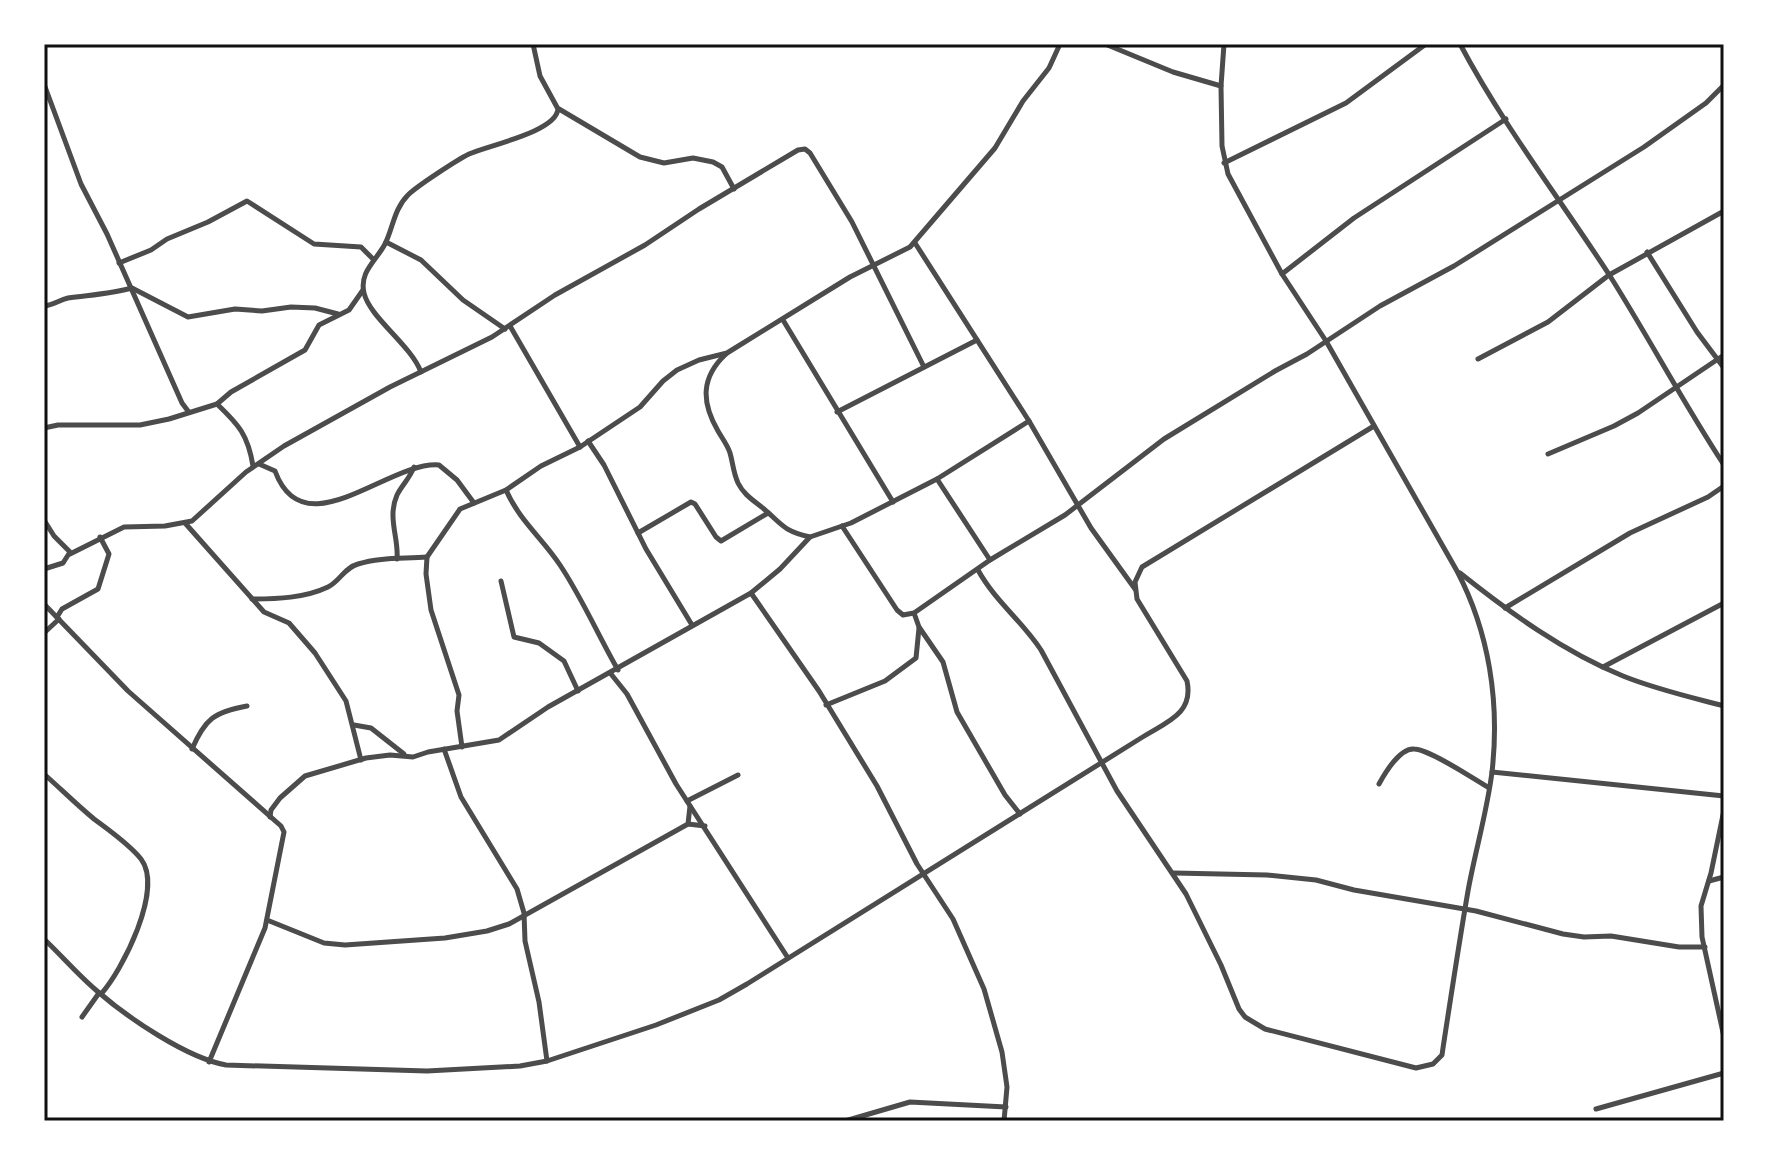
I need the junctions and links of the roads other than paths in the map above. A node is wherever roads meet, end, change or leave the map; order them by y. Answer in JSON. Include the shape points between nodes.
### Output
{"nodes":[{"id":1,"x":533,"y":44,"type":"edge"},
{"id":2,"x":1060,"y":44,"type":"edge"},
{"id":3,"x":1105,"y":44,"type":"edge"},
{"id":4,"x":1224,"y":44,"type":"edge"},
{"id":5,"x":1426,"y":44,"type":"edge"},
{"id":6,"x":1460,"y":44,"type":"edge"},
{"id":7,"x":44,"y":84,"type":"edge"},
{"id":8,"x":1724,"y":85,"type":"edge"},
{"id":9,"x":1221,"y":86,"type":"junction"},
{"id":10,"x":558,"y":109,"type":"junction"},
{"id":11,"x":1506,"y":119,"type":"junction"},
{"id":12,"x":1224,"y":163,"type":"junction"},
{"id":13,"x":734,"y":189,"type":"junction"},
{"id":14,"x":1558,"y":201,"type":"junction"},
{"id":15,"x":1724,"y":211,"type":"edge"},
{"id":16,"x":386,"y":242,"type":"junction"},
{"id":17,"x":915,"y":243,"type":"junction"},
{"id":18,"x":1647,"y":252,"type":"junction"},
{"id":19,"x":373,"y":259,"type":"junction"},
{"id":20,"x":119,"y":263,"type":"junction"},
{"id":21,"x":872,"y":265,"type":"junction"},
{"id":22,"x":1282,"y":274,"type":"junction"},
{"id":23,"x":1609,"y":275,"type":"junction"},
{"id":24,"x":132,"y":288,"type":"junction"},
{"id":25,"x":363,"y":288,"type":"junction"},
{"id":26,"x":44,"y":306,"type":"edge"},
{"id":27,"x":341,"y":314,"type":"junction"},
{"id":28,"x":783,"y":320,"type":"junction"},
{"id":29,"x":508,"y":327,"type":"junction"},
{"id":30,"x":977,"y":340,"type":"junction"},
{"id":31,"x":1326,"y":341,"type":"junction"},
{"id":32,"x":727,"y":353,"type":"junction"},
{"id":33,"x":1724,"y":355,"type":"edge"},
{"id":34,"x":1478,"y":359,"type":"dead end"},
{"id":35,"x":1716,"y":359,"type":"junction"},
{"id":36,"x":924,"y":367,"type":"junction"},
{"id":37,"x":1724,"y":368,"type":"edge"},
{"id":38,"x":421,"y":372,"type":"junction"},
{"id":39,"x":1676,"y":388,"type":"junction"},
{"id":40,"x":217,"y":404,"type":"junction"},
{"id":41,"x":188,"y":411,"type":"junction"},
{"id":42,"x":837,"y":412,"type":"junction"},
{"id":43,"x":1029,"y":421,"type":"junction"},
{"id":44,"x":1374,"y":426,"type":"junction"},
{"id":45,"x":44,"y":428,"type":"edge"},
{"id":46,"x":588,"y":441,"type":"junction"},
{"id":47,"x":580,"y":447,"type":"junction"},
{"id":48,"x":1548,"y":454,"type":"dead end"},
{"id":49,"x":256,"y":465,"type":"junction"},
{"id":50,"x":1724,"y":465,"type":"edge"},
{"id":51,"x":414,"y":467,"type":"junction"},
{"id":52,"x":937,"y":479,"type":"junction"},
{"id":53,"x":1724,"y":486,"type":"edge"},
{"id":54,"x":506,"y":490,"type":"junction"},
{"id":55,"x":893,"y":502,"type":"junction"},
{"id":56,"x":474,"y":503,"type":"junction"},
{"id":57,"x":1078,"y":504,"type":"junction"},
{"id":58,"x":768,"y":513,"type":"junction"},
{"id":59,"x":44,"y":520,"type":"edge"},
{"id":60,"x":185,"y":523,"type":"junction"},
{"id":61,"x":842,"y":526,"type":"junction"},
{"id":62,"x":638,"y":533,"type":"junction"},
{"id":63,"x":100,"y":537,"type":"junction"},
{"id":64,"x":810,"y":537,"type":"junction"},
{"id":65,"x":70,"y":554,"type":"junction"},
{"id":66,"x":427,"y":557,"type":"junction"},
{"id":67,"x":397,"y":559,"type":"junction"},
{"id":68,"x":990,"y":560,"type":"junction"},
{"id":69,"x":44,"y":569,"type":"edge"},
{"id":70,"x":978,"y":570,"type":"junction"},
{"id":71,"x":1457,"y":571,"type":"junction"},
{"id":72,"x":501,"y":581,"type":"dead end"},
{"id":73,"x":1135,"y":589,"type":"junction"},
{"id":74,"x":751,"y":593,"type":"junction"},
{"id":75,"x":252,"y":599,"type":"junction"},
{"id":76,"x":1724,"y":603,"type":"edge"},
{"id":77,"x":44,"y":604,"type":"edge"},
{"id":78,"x":1505,"y":608,"type":"junction"},
{"id":79,"x":914,"y":613,"type":"junction"},
{"id":80,"x":58,"y":618,"type":"junction"},
{"id":81,"x":692,"y":625,"type":"junction"},
{"id":82,"x":919,"y":627,"type":"junction"},
{"id":83,"x":44,"y":633,"type":"edge"},
{"id":84,"x":1603,"y":667,"type":"junction"},
{"id":85,"x":618,"y":670,"type":"junction"},
{"id":86,"x":611,"y":674,"type":"junction"},
{"id":87,"x":578,"y":691,"type":"junction"},
{"id":88,"x":826,"y":705,"type":"junction"},
{"id":89,"x":247,"y":706,"type":"dead end"},
{"id":90,"x":1724,"y":706,"type":"edge"},
{"id":91,"x":354,"y":725,"type":"junction"},
{"id":92,"x":462,"y":747,"type":"junction"},
{"id":93,"x":192,"y":749,"type":"junction"},
{"id":94,"x":444,"y":749,"type":"junction"},
{"id":95,"x":408,"y":757,"type":"junction"},
{"id":96,"x":361,"y":760,"type":"junction"},
{"id":97,"x":1101,"y":762,"type":"junction"},
{"id":98,"x":1492,"y":772,"type":"junction"},
{"id":99,"x":44,"y":774,"type":"edge"},
{"id":100,"x":738,"y":775,"type":"dead end"},
{"id":101,"x":1379,"y":784,"type":"dead end"},
{"id":102,"x":1489,"y":788,"type":"junction"},
{"id":103,"x":1724,"y":796,"type":"edge"},
{"id":104,"x":689,"y":804,"type":"junction"},
{"id":105,"x":1724,"y":810,"type":"edge"},
{"id":106,"x":1020,"y":814,"type":"junction"},
{"id":107,"x":270,"y":817,"type":"junction"},
{"id":108,"x":688,"y":824,"type":"junction"},
{"id":109,"x":705,"y":826,"type":"junction"},
{"id":110,"x":1173,"y":873,"type":"junction"},
{"id":111,"x":924,"y":874,"type":"junction"},
{"id":112,"x":1724,"y":877,"type":"edge"},
{"id":113,"x":1709,"y":881,"type":"junction"},
{"id":114,"x":1465,"y":910,"type":"junction"},
{"id":115,"x":524,"y":913,"type":"junction"},
{"id":116,"x":267,"y":920,"type":"junction"},
{"id":117,"x":44,"y":939,"type":"edge"},
{"id":118,"x":1705,"y":947,"type":"junction"},
{"id":119,"x":788,"y":958,"type":"junction"},
{"id":120,"x":1724,"y":990,"type":"edge"},
{"id":121,"x":1714,"y":992,"type":"junction"},
{"id":122,"x":100,"y":994,"type":"junction"},
{"id":123,"x":82,"y":1017,"type":"dead end"},
{"id":124,"x":1724,"y":1037,"type":"edge"},
{"id":125,"x":547,"y":1061,"type":"junction"},
{"id":126,"x":209,"y":1062,"type":"junction"},
{"id":127,"x":1724,"y":1073,"type":"edge"},
{"id":128,"x":1006,"y":1107,"type":"junction"},
{"id":129,"x":1596,"y":1109,"type":"dead end"},
{"id":130,"x":845,"y":1121,"type":"edge"},
{"id":131,"x":1004,"y":1121,"type":"edge"}],
"edges":[{"from":1,"to":10,"type":"street","via":[[540,76]]},
{"from":2,"to":17,"type":"street","via":[[995,148]]},
{"from":3,"to":9,"type":"street"},
{"from":4,"to":9,"type":"street"},
{"from":5,"to":12,"type":"street","via":[[1346,103]]},
{"from":6,"to":11,"type":"street"},
{"from":7,"to":20,"type":"street","via":[[76,173]]},
{"from":8,"to":14,"type":"street","via":[[1668,131]]},
{"from":9,"to":12,"type":"street"},
{"from":10,"to":13,"type":"street","via":[[640,157],[664,163],[693,158],[713,162],[722,167]]},
{"from":10,"to":16,"type":"street","via":[[549,123],[466,155],[413,190],[397,211]]},
{"from":11,"to":14,"type":"street"},
{"from":11,"to":22,"type":"street","via":[[1354,218]]},
{"from":12,"to":22,"type":"street"},
{"from":13,"to":21,"type":"street","via":[[795,151],[808,151]]},
{"from":13,"to":29,"type":"street"},
{"from":14,"to":23,"type":"street"},
{"from":14,"to":31,"type":"street"},
{"from":15,"to":18,"type":"street"},
{"from":16,"to":19,"type":"street"},
{"from":16,"to":29,"type":"street","via":[[421,260],[463,300]]},
{"from":17,"to":21,"type":"street"},
{"from":17,"to":30,"type":"street"},
{"from":18,"to":23,"type":"street"},
{"from":18,"to":35,"type":"street"},
{"from":19,"to":20,"type":"street","via":[[361,247],[314,244],[247,201]]},
{"from":19,"to":25,"type":"street"},
{"from":20,"to":24,"type":"street"},
{"from":21,"to":28,"type":"street"},
{"from":21,"to":36,"type":"street"},
{"from":22,"to":31,"type":"street"},
{"from":23,"to":34,"type":"street","via":[[1548,322]]},
{"from":23,"to":39,"type":"street"},
{"from":24,"to":26,"type":"street"},
{"from":24,"to":27,"type":"street","via":[[188,317],[298,306]]},
{"from":24,"to":41,"type":"street"},
{"from":25,"to":27,"type":"street"},
{"from":25,"to":38,"type":"street","via":[[369,305]]},
{"from":27,"to":40,"type":"street","via":[[319,325],[310,345],[297,355]]},
{"from":28,"to":32,"type":"street"},
{"from":28,"to":42,"type":"street"},
{"from":29,"to":38,"type":"street"},
{"from":29,"to":47,"type":"street"},
{"from":30,"to":36,"type":"street"},
{"from":30,"to":43,"type":"street"},
{"from":31,"to":44,"type":"street"},
{"from":31,"to":57,"type":"street","via":[[1164,439]]},
{"from":32,"to":46,"type":"street","via":[[677,370],[640,407]]},
{"from":32,"to":58,"type":"street","via":[[711,370],[709,411],[738,483]]},
{"from":33,"to":35,"type":"street"},
{"from":35,"to":37,"type":"street"},
{"from":35,"to":39,"type":"street"},
{"from":36,"to":42,"type":"street"},
{"from":38,"to":49,"type":"street"},
{"from":39,"to":48,"type":"street","via":[[1614,426]]},
{"from":39,"to":50,"type":"street"},
{"from":40,"to":41,"type":"street"},
{"from":40,"to":49,"type":"street","via":[[245,435]]},
{"from":41,"to":45,"type":"street","via":[[140,425]]},
{"from":42,"to":55,"type":"street"},
{"from":43,"to":52,"type":"street"},
{"from":43,"to":57,"type":"street"},
{"from":44,"to":71,"type":"street"},
{"from":44,"to":73,"type":"street","via":[[1156,557],[1142,567]]},
{"from":46,"to":47,"type":"street"},
{"from":46,"to":62,"type":"street"},
{"from":47,"to":54,"type":"street"},
{"from":49,"to":51,"type":"street","via":[[275,471],[291,497],[320,503],[344,500]]},
{"from":49,"to":60,"type":"street"},
{"from":51,"to":56,"type":"street","via":[[442,466]]},
{"from":51,"to":67,"type":"street","via":[[396,498]]},
{"from":52,"to":55,"type":"street"},
{"from":52,"to":68,"type":"street"},
{"from":53,"to":78,"type":"street","via":[[1630,533]]},
{"from":54,"to":56,"type":"street"},
{"from":54,"to":85,"type":"street","via":[[525,524],[567,575]]},
{"from":55,"to":61,"type":"street"},
{"from":56,"to":66,"type":"street","via":[[460,509]]},
{"from":57,"to":68,"type":"street"},
{"from":57,"to":73,"type":"street"},
{"from":58,"to":62,"type":"street","via":[[721,541],[691,502]]},
{"from":58,"to":64,"type":"street","via":[[783,527]]},
{"from":59,"to":65,"type":"street"},
{"from":60,"to":63,"type":"street","via":[[131,526]]},
{"from":60,"to":75,"type":"street"},
{"from":61,"to":64,"type":"street"},
{"from":61,"to":79,"type":"street","via":[[890,602],[903,615]]},
{"from":62,"to":81,"type":"street"},
{"from":63,"to":65,"type":"street"},
{"from":63,"to":80,"type":"street","via":[[109,554],[98,589],[62,609]]},
{"from":64,"to":74,"type":"street"},
{"from":65,"to":69,"type":"street","via":[[62,564]]},
{"from":66,"to":67,"type":"street"},
{"from":66,"to":92,"type":"street","via":[[431,610],[459,695]]},
{"from":67,"to":75,"type":"street","via":[[351,566],[316,591]]},
{"from":68,"to":70,"type":"street"},
{"from":70,"to":79,"type":"street"},
{"from":70,"to":97,"type":"street","via":[[993,595],[1028,629]]},
{"from":71,"to":78,"type":"street"},
{"from":71,"to":98,"type":"street","via":[[1473,601],[1488,656]]},
{"from":72,"to":87,"type":"street","via":[[514,637],[539,643],[564,661]]},
{"from":73,"to":97,"type":"street","via":[[1190,694],[1186,707]]},
{"from":74,"to":81,"type":"street"},
{"from":74,"to":88,"type":"street"},
{"from":75,"to":91,"type":"street","via":[[267,614],[289,623],[305,641],[340,691]]},
{"from":76,"to":84,"type":"street"},
{"from":77,"to":80,"type":"street"},
{"from":78,"to":84,"type":"street"},
{"from":79,"to":82,"type":"street"},
{"from":80,"to":83,"type":"street"},
{"from":80,"to":93,"type":"street"},
{"from":81,"to":85,"type":"street"},
{"from":82,"to":88,"type":"street","via":[[916,658],[880,683]]},
{"from":82,"to":106,"type":"street","via":[[942,659],[957,712]]},
{"from":84,"to":90,"type":"street","via":[[1655,688]]},
{"from":85,"to":86,"type":"street"},
{"from":86,"to":87,"type":"street"},
{"from":86,"to":104,"type":"street"},
{"from":87,"to":92,"type":"street","via":[[499,740]]},
{"from":88,"to":111,"type":"street"},
{"from":89,"to":93,"type":"street","via":[[209,719]]},
{"from":91,"to":95,"type":"street","via":[[371,728]]},
{"from":91,"to":96,"type":"street"},
{"from":92,"to":94,"type":"street"},
{"from":93,"to":107,"type":"street"},
{"from":94,"to":95,"type":"street"},
{"from":94,"to":115,"type":"street","via":[[461,797],[517,889]]},
{"from":95,"to":96,"type":"street"},
{"from":96,"to":107,"type":"street","via":[[305,776],[280,798]]},
{"from":97,"to":106,"type":"street"},
{"from":97,"to":110,"type":"street"},
{"from":98,"to":102,"type":"street"},
{"from":98,"to":103,"type":"street"},
{"from":99,"to":122,"type":"street","via":[[145,867],[141,916],[122,964]]},
{"from":100,"to":104,"type":"street"},
{"from":101,"to":102,"type":"street","via":[[1390,766],[1415,749]]},
{"from":102,"to":114,"type":"street"},
{"from":104,"to":108,"type":"street"},
{"from":104,"to":109,"type":"street"},
{"from":105,"to":113,"type":"street"},
{"from":106,"to":111,"type":"street"},
{"from":107,"to":116,"type":"street","via":[[284,835]]},
{"from":108,"to":109,"type":"street"},
{"from":108,"to":115,"type":"street"},
{"from":109,"to":119,"type":"street"},
{"from":110,"to":114,"type":"street","via":[[1306,878]]},
{"from":110,"to":114,"type":"street","via":[[1239,1009],[1252,1023],[1416,1068],[1433,1064],[1442,1055]]},
{"from":111,"to":119,"type":"street"},
{"from":111,"to":128,"type":"street","via":[[953,919],[984,989],[1005,1069]]},
{"from":112,"to":113,"type":"street"},
{"from":113,"to":118,"type":"street","via":[[1701,906]]},
{"from":114,"to":118,"type":"street","via":[[1563,934]]},
{"from":115,"to":116,"type":"street","via":[[487,931],[345,945],[324,943]]},
{"from":115,"to":125,"type":"street"},
{"from":116,"to":126,"type":"street"},
{"from":117,"to":122,"type":"street"},
{"from":118,"to":121,"type":"street"},
{"from":119,"to":125,"type":"street","via":[[695,1010]]},
{"from":120,"to":121,"type":"street"},
{"from":121,"to":124,"type":"street"},
{"from":122,"to":123,"type":"street"},
{"from":122,"to":126,"type":"street"},
{"from":125,"to":126,"type":"street","via":[[427,1071]]},
{"from":127,"to":129,"type":"street"},
{"from":128,"to":130,"type":"street","via":[[910,1102]]},
{"from":128,"to":131,"type":"street"}]}
